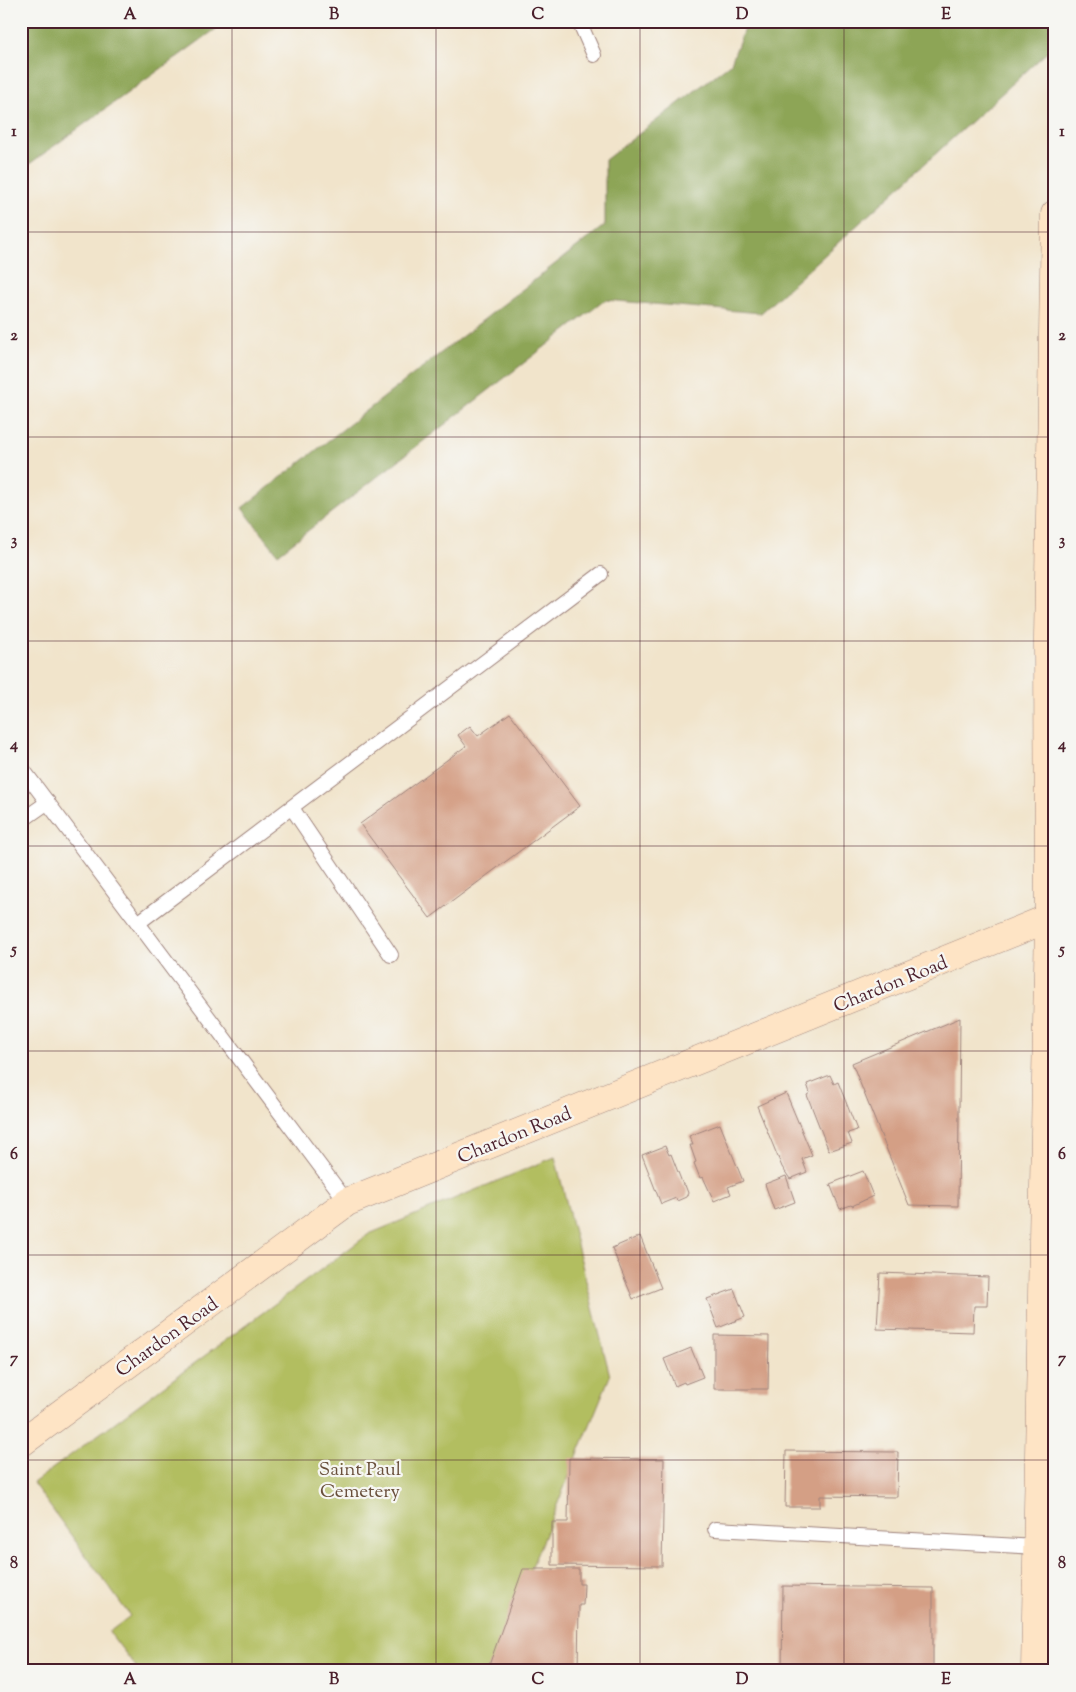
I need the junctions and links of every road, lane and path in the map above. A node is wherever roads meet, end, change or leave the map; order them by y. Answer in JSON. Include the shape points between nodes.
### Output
{"nodes":[{"id":1,"x":579,"y":21,"type":"edge"},
{"id":2,"x":594,"y":55,"type":"dead end"},
{"id":3,"x":1055,"y":214,"type":"edge"},
{"id":4,"x":601,"y":574,"type":"dead end"},
{"id":5,"x":1051,"y":639,"type":"edge"},
{"id":6,"x":21,"y":767,"type":"edge"},
{"id":7,"x":48,"y":802,"type":"junction"},
{"id":8,"x":292,"y":808,"type":"junction"},
{"id":9,"x":21,"y":821,"type":"edge"},
{"id":10,"x":1052,"y":915,"type":"edge"},
{"id":11,"x":138,"y":923,"type":"junction"},
{"id":12,"x":391,"y":955,"type":"dead end"},
{"id":13,"x":347,"y":1202,"type":"junction"},
{"id":14,"x":21,"y":1443,"type":"edge"},
{"id":15,"x":715,"y":1529,"type":"dead end"},
{"id":16,"x":1037,"y":1547,"type":"junction"},
{"id":17,"x":1035,"y":1671,"type":"edge"}],
"edges":[{"from":1,"to":2,"type":"lane"},
{"from":3,"to":5,"type":"street"},
{"from":4,"to":8,"type":"lane"},
{"from":5,"to":10,"type":"street"},
{"from":6,"to":7,"type":"lane"},
{"from":7,"to":9,"type":"lane"},
{"from":7,"to":11,"type":"lane"},
{"from":8,"to":11,"type":"lane"},
{"from":8,"to":12,"type":"lane"},
{"from":10,"to":13,"type":"street","name":"Chardon Road"},
{"from":10,"to":16,"type":"street"},
{"from":11,"to":13,"type":"lane"},
{"from":13,"to":14,"type":"street","name":"Chardon Road"},
{"from":15,"to":16,"type":"lane"},
{"from":16,"to":17,"type":"street"}]}
